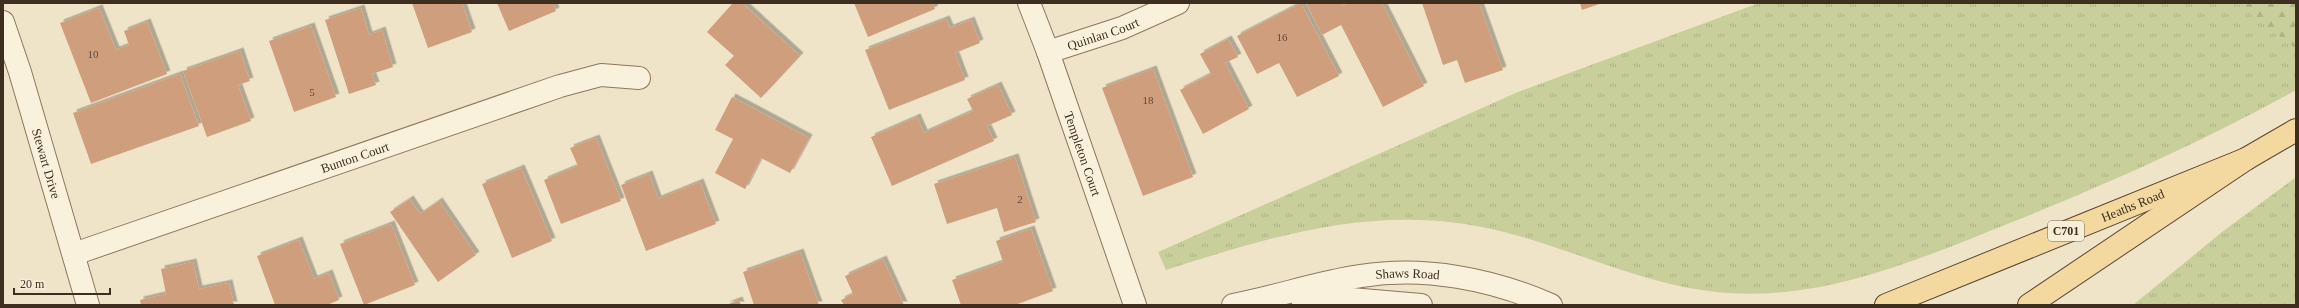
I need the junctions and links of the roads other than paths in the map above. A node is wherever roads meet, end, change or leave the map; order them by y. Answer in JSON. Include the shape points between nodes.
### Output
{"nodes":[{"id":1,"x":1029,"y":3,"type":"edge"},
{"id":2,"x":1178,"y":3,"type":"edge"},
{"id":3,"x":3,"y":22,"type":"edge"},
{"id":4,"x":1048,"y":52,"type":"junction"},
{"id":5,"x":639,"y":78,"type":"dead end"},
{"id":6,"x":2296,"y":130,"type":"edge"},
{"id":7,"x":2246,"y":159,"type":"junction"},
{"id":8,"x":74,"y":254,"type":"junction"},
{"id":9,"x":1263,"y":300,"type":"junction"},
{"id":10,"x":88,"y":305,"type":"edge"},
{"id":11,"x":1135,"y":305,"type":"edge"},
{"id":12,"x":1233,"y":305,"type":"edge"},
{"id":13,"x":1421,"y":305,"type":"edge"},
{"id":14,"x":1551,"y":305,"type":"edge"},
{"id":15,"x":1886,"y":305,"type":"edge"},
{"id":16,"x":2029,"y":305,"type":"edge"}],
"edges":[{"from":1,"to":4,"type":"street","name":"Templeton Court"},
{"from":2,"to":4,"type":"street","name":"Quinlan Court","via":[[1122,28]]},
{"from":3,"to":8,"type":"street","name":"Stewart Drive"},
{"from":4,"to":11,"type":"street","name":"Templeton Court"},
{"from":5,"to":8,"type":"street","name":"Bunton Court","via":[[601,75],[560,86]]},
{"from":6,"to":7,"type":"main road","name":"Heaths Road","number":"C701"},
{"from":7,"to":15,"type":"main road","name":"Heaths Road","number":"C701"},
{"from":7,"to":16,"type":"main road","name":"Heaths Road","number":"C701"},
{"from":8,"to":10,"type":"street","name":"Stewart Drive"},
{"from":9,"to":12,"type":"street","name":"Shaws Road"},
{"from":9,"to":13,"type":"street","name":"Shaws Road","via":[[1339,298]]},
{"from":9,"to":14,"type":"street","name":"Shaws Road","via":[[1361,276],[1421,272],[1470,279],[1526,294]]}]}
